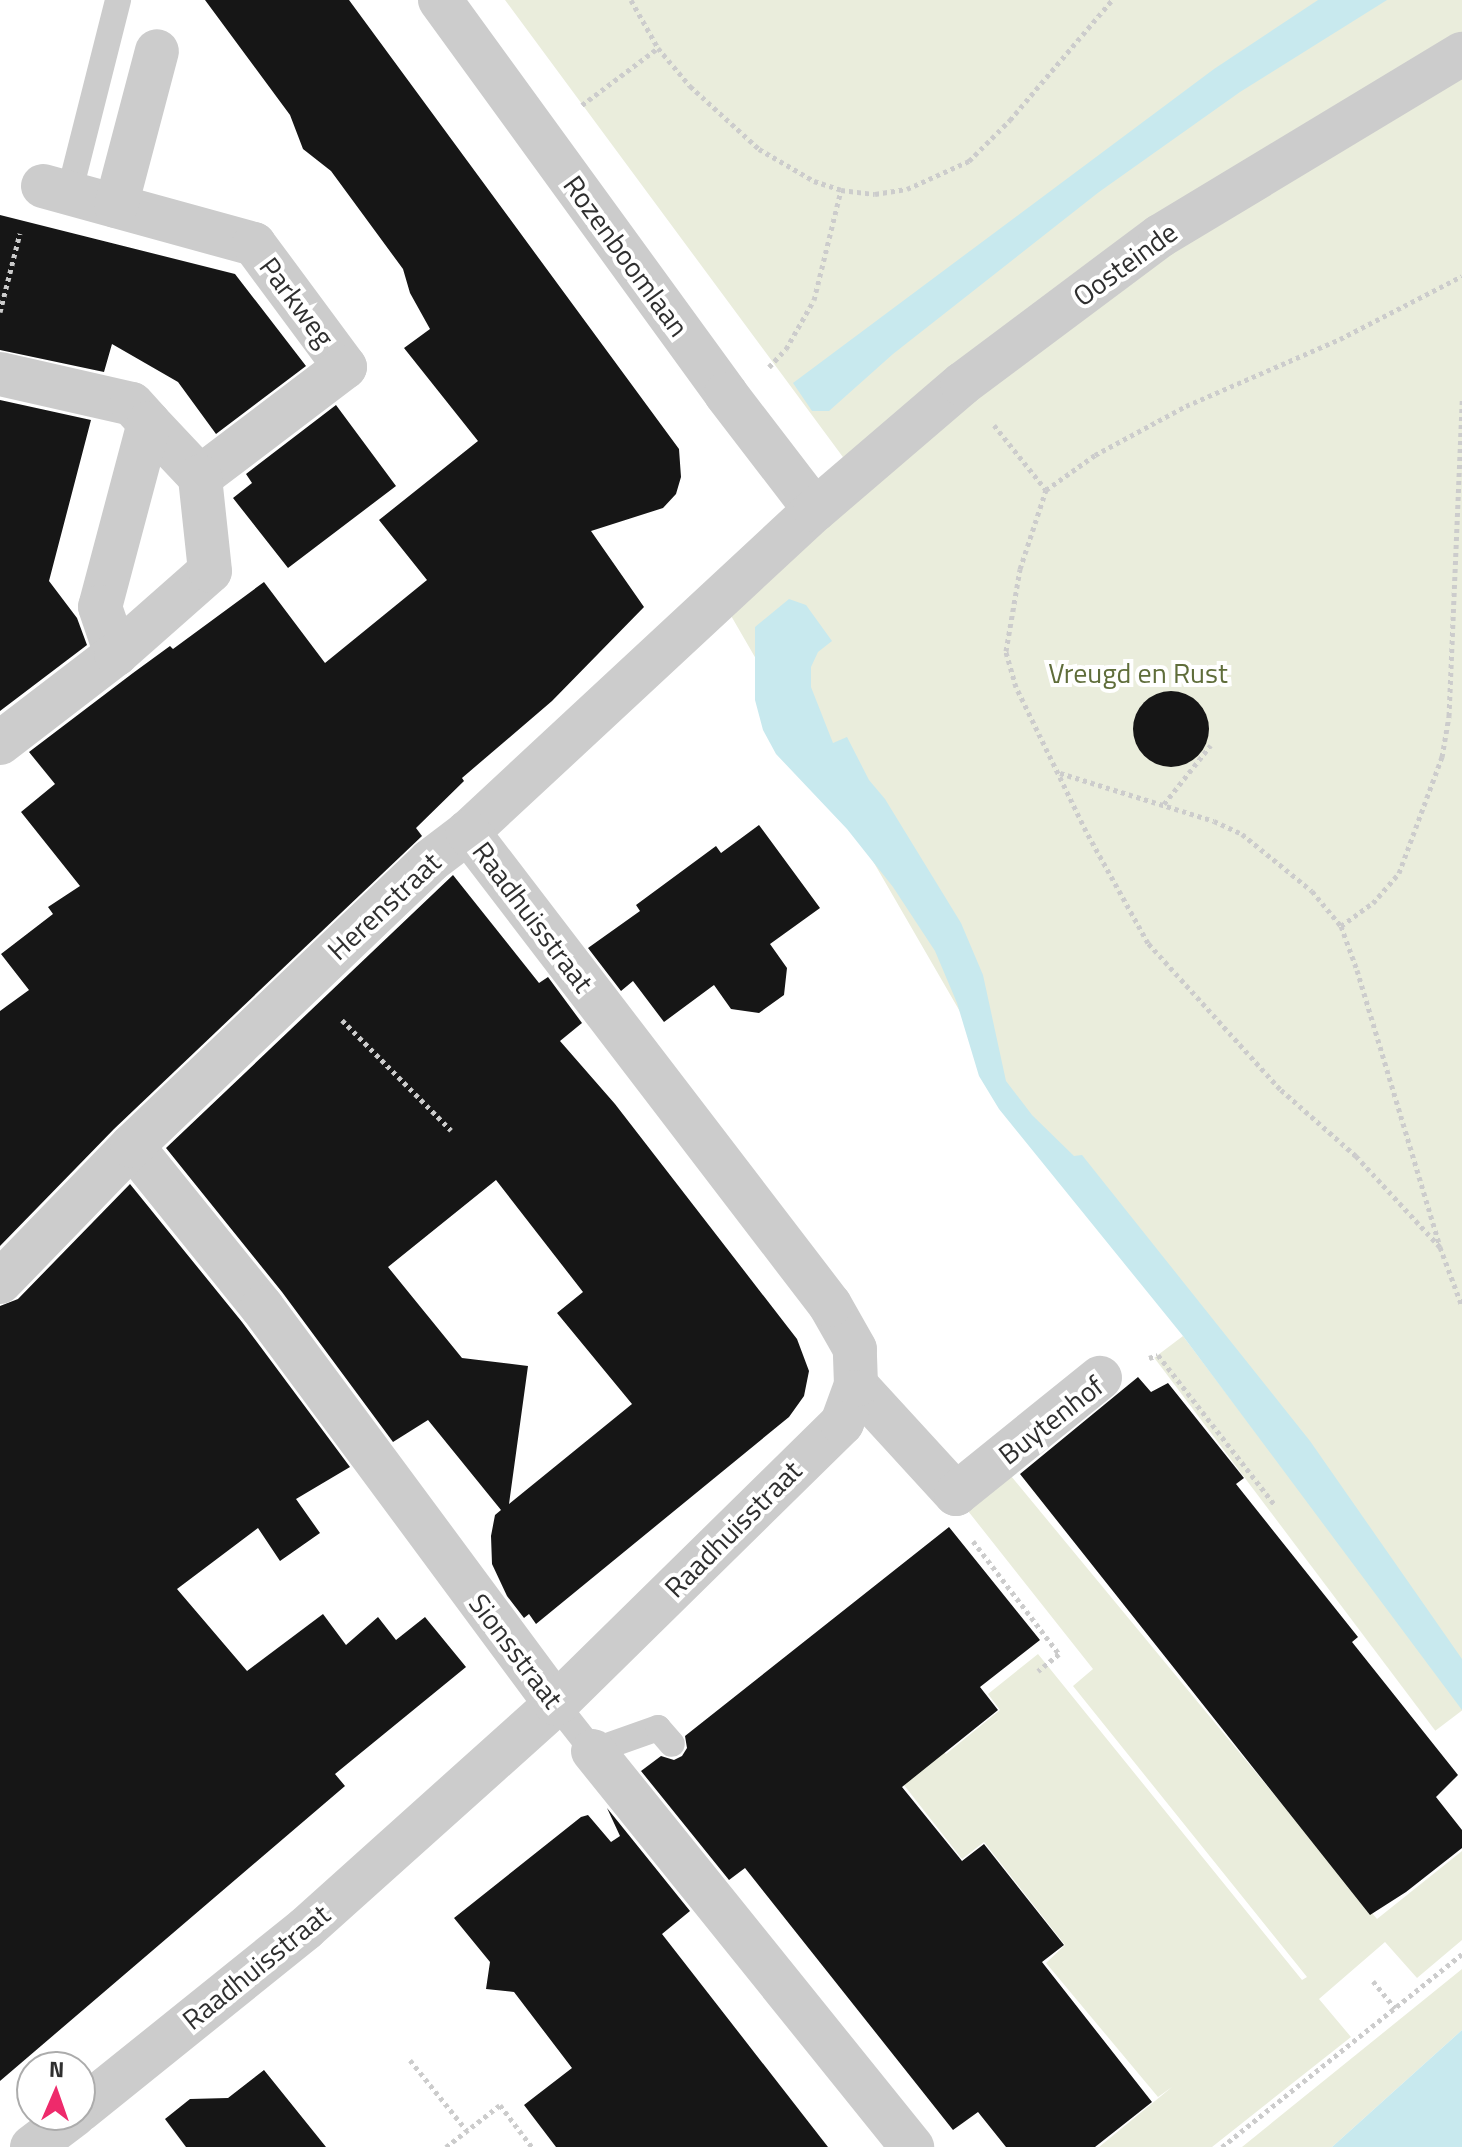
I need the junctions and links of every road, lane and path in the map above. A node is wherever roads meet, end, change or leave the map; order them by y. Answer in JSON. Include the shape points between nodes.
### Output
{"nodes":[{"id":1,"x":118,"y":0,"type":"edge"},
{"id":2,"x":440,"y":0,"type":"edge"},
{"id":3,"x":1112,"y":0,"type":"edge"},
{"id":4,"x":632,"y":1,"type":"edge"},
{"id":5,"x":658,"y":48,"type":"junction"},
{"id":6,"x":157,"y":51,"type":"dead end"},
{"id":7,"x":1462,"y":54,"type":"edge"},
{"id":8,"x":540,"y":136,"type":"junction"},
{"id":9,"x":56,"y":190,"type":"junction"},
{"id":10,"x":841,"y":190,"type":"junction"},
{"id":11,"x":116,"y":206,"type":"junction"},
{"id":12,"x":1462,"y":276,"type":"edge"},
{"id":13,"x":0,"y":312,"type":"edge"},
{"id":14,"x":0,"y":374,"type":"edge"},
{"id":15,"x":962,"y":384,"type":"junction"},
{"id":16,"x":726,"y":394,"type":"junction"},
{"id":17,"x":1462,"y":400,"type":"edge"},
{"id":18,"x":149,"y":423,"type":"junction"},
{"id":19,"x":200,"y":477,"type":"junction"},
{"id":20,"x":1046,"y":490,"type":"junction"},
{"id":21,"x":815,"y":510,"type":"junction"},
{"id":22,"x":116,"y":654,"type":"junction"},
{"id":23,"x":0,"y":743,"type":"edge"},
{"id":24,"x":1211,"y":745,"type":"dead end"},
{"id":25,"x":1059,"y":772,"type":"junction"},
{"id":26,"x":1164,"y":804,"type":"junction"},
{"id":27,"x":468,"y":832,"type":"junction"},
{"id":28,"x":1341,"y":926,"type":"junction"},
{"id":29,"x":338,"y":1015,"type":"dead end"},
{"id":30,"x":451,"y":1130,"type":"dead end"},
{"id":31,"x":132,"y":1146,"type":"junction"},
{"id":32,"x":1440,"y":1247,"type":"junction"},
{"id":33,"x":0,"y":1282,"type":"edge"},
{"id":34,"x":1462,"y":1306,"type":"edge"},
{"id":35,"x":1100,"y":1378,"type":"joint"},
{"id":36,"x":856,"y":1385,"type":"junction"},
{"id":37,"x":956,"y":1494,"type":"junction"},
{"id":38,"x":1274,"y":1504,"type":"dead end"},
{"id":39,"x":1038,"y":1671,"type":"dead end"},
{"id":40,"x":556,"y":1704,"type":"junction"},
{"id":41,"x":672,"y":1744,"type":"dead end"},
{"id":42,"x":593,"y":1751,"type":"junction"},
{"id":43,"x":1462,"y":1954,"type":"edge"},
{"id":44,"x":1373,"y":1981,"type":"dead end"},
{"id":45,"x":1395,"y":2008,"type":"junction"},
{"id":46,"x":410,"y":2060,"type":"dead end"},
{"id":47,"x":96,"y":2097,"type":"edge"},
{"id":48,"x":53,"y":2131,"type":"edge"},
{"id":49,"x":467,"y":2131,"type":"junction"},
{"id":50,"x":32,"y":2147,"type":"edge"},
{"id":51,"x":446,"y":2147,"type":"edge"},
{"id":52,"x":532,"y":2147,"type":"edge"},
{"id":53,"x":912,"y":2147,"type":"edge"},
{"id":54,"x":1222,"y":2147,"type":"edge"}],
"edges":[{"from":1,"to":9,"type":"lane"},
{"from":2,"to":8,"type":"street","name":"Rozenboomlaan"},
{"from":3,"to":10,"type":"path","via":[[969,161],[907,189],[875,194]]},
{"from":4,"to":5,"type":"path"},
{"from":5,"to":8,"type":"path"},
{"from":5,"to":10,"type":"path","via":[[690,86],[759,149],[814,181]]},
{"from":6,"to":11,"type":"street"},
{"from":7,"to":15,"type":"street","name":"Oosteinde","via":[[1160,236]]},
{"from":8,"to":16,"type":"street","name":"Rozenboomlaan"},
{"from":9,"to":11,"type":"street","name":"Parkweg"},
{"from":9,"to":13,"type":"path","via":[[28,202]]},
{"from":10,"to":16,"type":"path","via":[[814,300],[799,330],[771,365]]},
{"from":11,"to":19,"type":"street","name":"Parkweg","via":[[254,244],[345,367]]},
{"from":12,"to":20,"type":"path","via":[[1340,339],[1186,406],[1095,455]]},
{"from":14,"to":18,"type":"street","via":[[132,404]]},
{"from":15,"to":20,"type":"path"},
{"from":15,"to":21,"type":"street","name":"Oosteinde"},
{"from":16,"to":21,"type":"street","name":"Rozenboomlaan"},
{"from":17,"to":28,"type":"path","via":[[1449,716],[1442,757],[1399,873],[1373,903]]},
{"from":18,"to":19,"type":"street"},
{"from":18,"to":22,"type":"street","via":[[100,607]]},
{"from":19,"to":22,"type":"street","via":[[210,571]]},
{"from":20,"to":25,"type":"path","via":[[1020,569],[1006,651],[1016,687]]},
{"from":21,"to":27,"type":"street","name":"Herenstraat"},
{"from":22,"to":23,"type":"street"},
{"from":24,"to":26,"type":"path"},
{"from":25,"to":26,"type":"path"},
{"from":25,"to":32,"type":"path","via":[[1099,858],[1148,943],[1280,1089],[1356,1156]]},
{"from":26,"to":28,"type":"path","via":[[1242,834],[1312,891]]},
{"from":27,"to":31,"type":"street","name":"Herenstraat","via":[[430,861]]},
{"from":27,"to":36,"type":"street","name":"Raadhuisstraat","via":[[830,1305],[855,1349]]},
{"from":28,"to":32,"type":"path"},
{"from":29,"to":30,"type":"path"},
{"from":31,"to":33,"type":"street","name":"Herenstraat"},
{"from":31,"to":40,"type":"street","name":"Sionsstraat","via":[[262,1307]]},
{"from":32,"to":34,"type":"path"},
{"from":35,"to":37,"type":"street","name":"Buytenhof"},
{"from":35,"to":38,"type":"path","name":"Buytenhof","via":[[1158,1355]]},
{"from":36,"to":37,"type":"street"},
{"from":36,"to":40,"type":"street","name":"Raadhuisstraat","via":[[842,1423]]},
{"from":37,"to":39,"type":"path","via":[[957,1520],[1059,1654]]},
{"from":40,"to":42,"type":"lane","name":"Sionsstraat"},
{"from":40,"to":47,"type":"street","name":"Raadhuisstraat","via":[[305,1929]]},
{"from":41,"to":42,"type":"lane","via":[[658,1728]]},
{"from":42,"to":53,"type":"street","name":"Sionsstraat"},
{"from":43,"to":45,"type":"path"},
{"from":44,"to":45,"type":"path"},
{"from":45,"to":54,"type":"path"},
{"from":46,"to":49,"type":"path"},
{"from":48,"to":50,"type":"street"},
{"from":49,"to":51,"type":"path"},
{"from":49,"to":52,"type":"path","via":[[500,2105]]}]}
